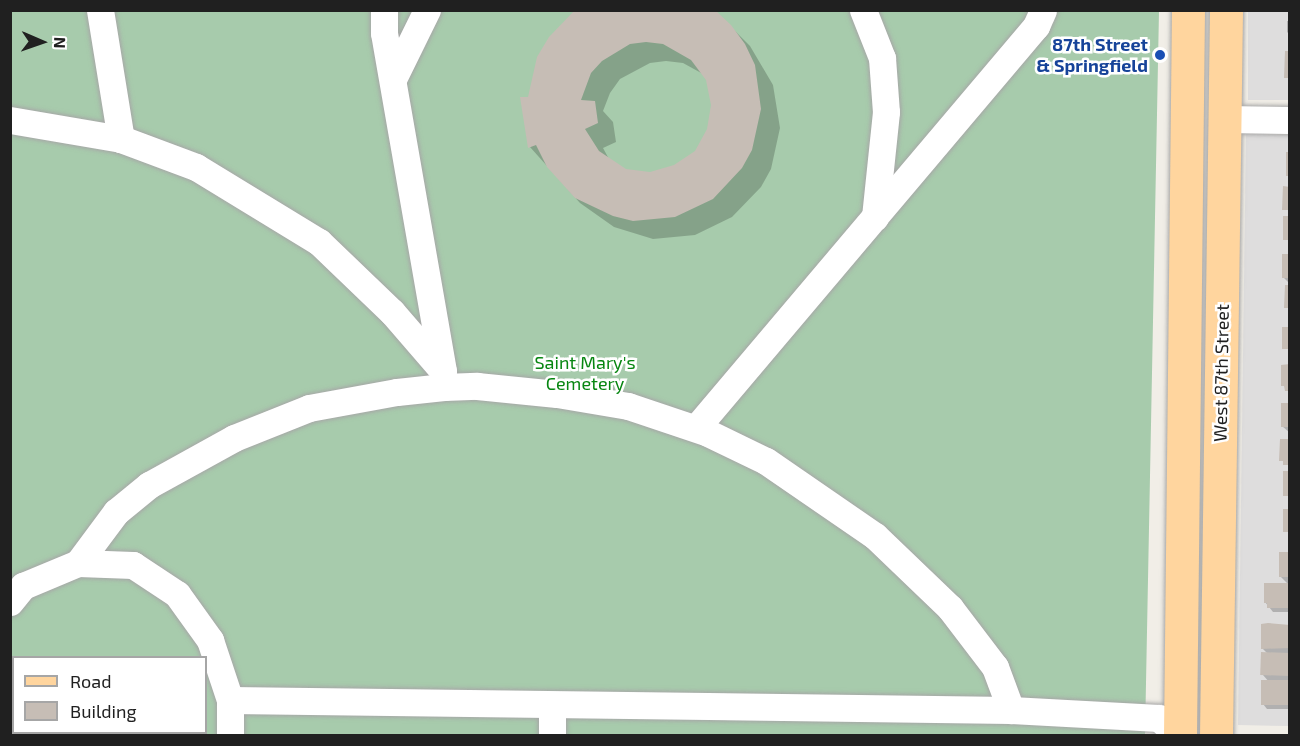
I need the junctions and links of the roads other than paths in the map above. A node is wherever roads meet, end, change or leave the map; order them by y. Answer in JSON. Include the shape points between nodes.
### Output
{"nodes":[{"id":1,"x":100,"y":10,"type":"edge"},
{"id":2,"x":384,"y":10,"type":"edge"},
{"id":3,"x":427,"y":10,"type":"edge"},
{"id":4,"x":863,"y":10,"type":"edge"},
{"id":5,"x":1043,"y":10,"type":"edge"},
{"id":6,"x":1188,"y":10,"type":"edge"},
{"id":7,"x":1226,"y":10,"type":"edge"},
{"id":8,"x":393,"y":79,"type":"junction"},
{"id":9,"x":1224,"y":119,"type":"junction"},
{"id":10,"x":10,"y":120,"type":"edge"},
{"id":11,"x":1290,"y":120,"type":"edge"},
{"id":12,"x":121,"y":139,"type":"junction"},
{"id":13,"x":875,"y":217,"type":"junction"},
{"id":14,"x":443,"y":379,"type":"junction"},
{"id":15,"x":696,"y":428,"type":"junction"},
{"id":16,"x":78,"y":564,"type":"junction"},
{"id":17,"x":10,"y":602,"type":"edge"},
{"id":18,"x":231,"y":700,"type":"junction"},
{"id":19,"x":552,"y":706,"type":"junction"},
{"id":20,"x":1011,"y":710,"type":"junction"},
{"id":21,"x":230,"y":735,"type":"edge"},
{"id":22,"x":552,"y":735,"type":"edge"},
{"id":23,"x":1179,"y":735,"type":"edge"},
{"id":24,"x":1216,"y":735,"type":"edge"}],
"edges":[{"from":1,"to":12,"type":"street"},
{"from":2,"to":8,"type":"street"},
{"from":3,"to":8,"type":"street"},
{"from":4,"to":13,"type":"street","via":[[882,58],[886,112]]},
{"from":5,"to":13,"type":"street","via":[[1036,26]]},
{"from":6,"to":23,"type":"main road","name":"West 87th Street"},
{"from":7,"to":9,"type":"main road","name":"West 87th Street"},
{"from":8,"to":14,"type":"street"},
{"from":9,"to":11,"type":"street"},
{"from":9,"to":24,"type":"main road","name":"West 87th Street"},
{"from":10,"to":12,"type":"street"},
{"from":12,"to":14,"type":"street","via":[[196,167],[319,242],[392,312]]},
{"from":13,"to":15,"type":"street"},
{"from":14,"to":15,"type":"street","via":[[628,406]]},
{"from":14,"to":16,"type":"street","via":[[309,408],[234,438],[141,492],[116,512]]},
{"from":15,"to":20,"type":"street","via":[[766,461],[875,536],[950,608],[995,667]]},
{"from":16,"to":17,"type":"street","via":[[23,586]]},
{"from":16,"to":18,"type":"street","via":[[133,565],[177,594],[210,640]]},
{"from":18,"to":19,"type":"street"},
{"from":18,"to":21,"type":"street"},
{"from":19,"to":20,"type":"street"},
{"from":19,"to":22,"type":"street"},
{"from":20,"to":23,"type":"street","via":[[1159,718]]}]}
